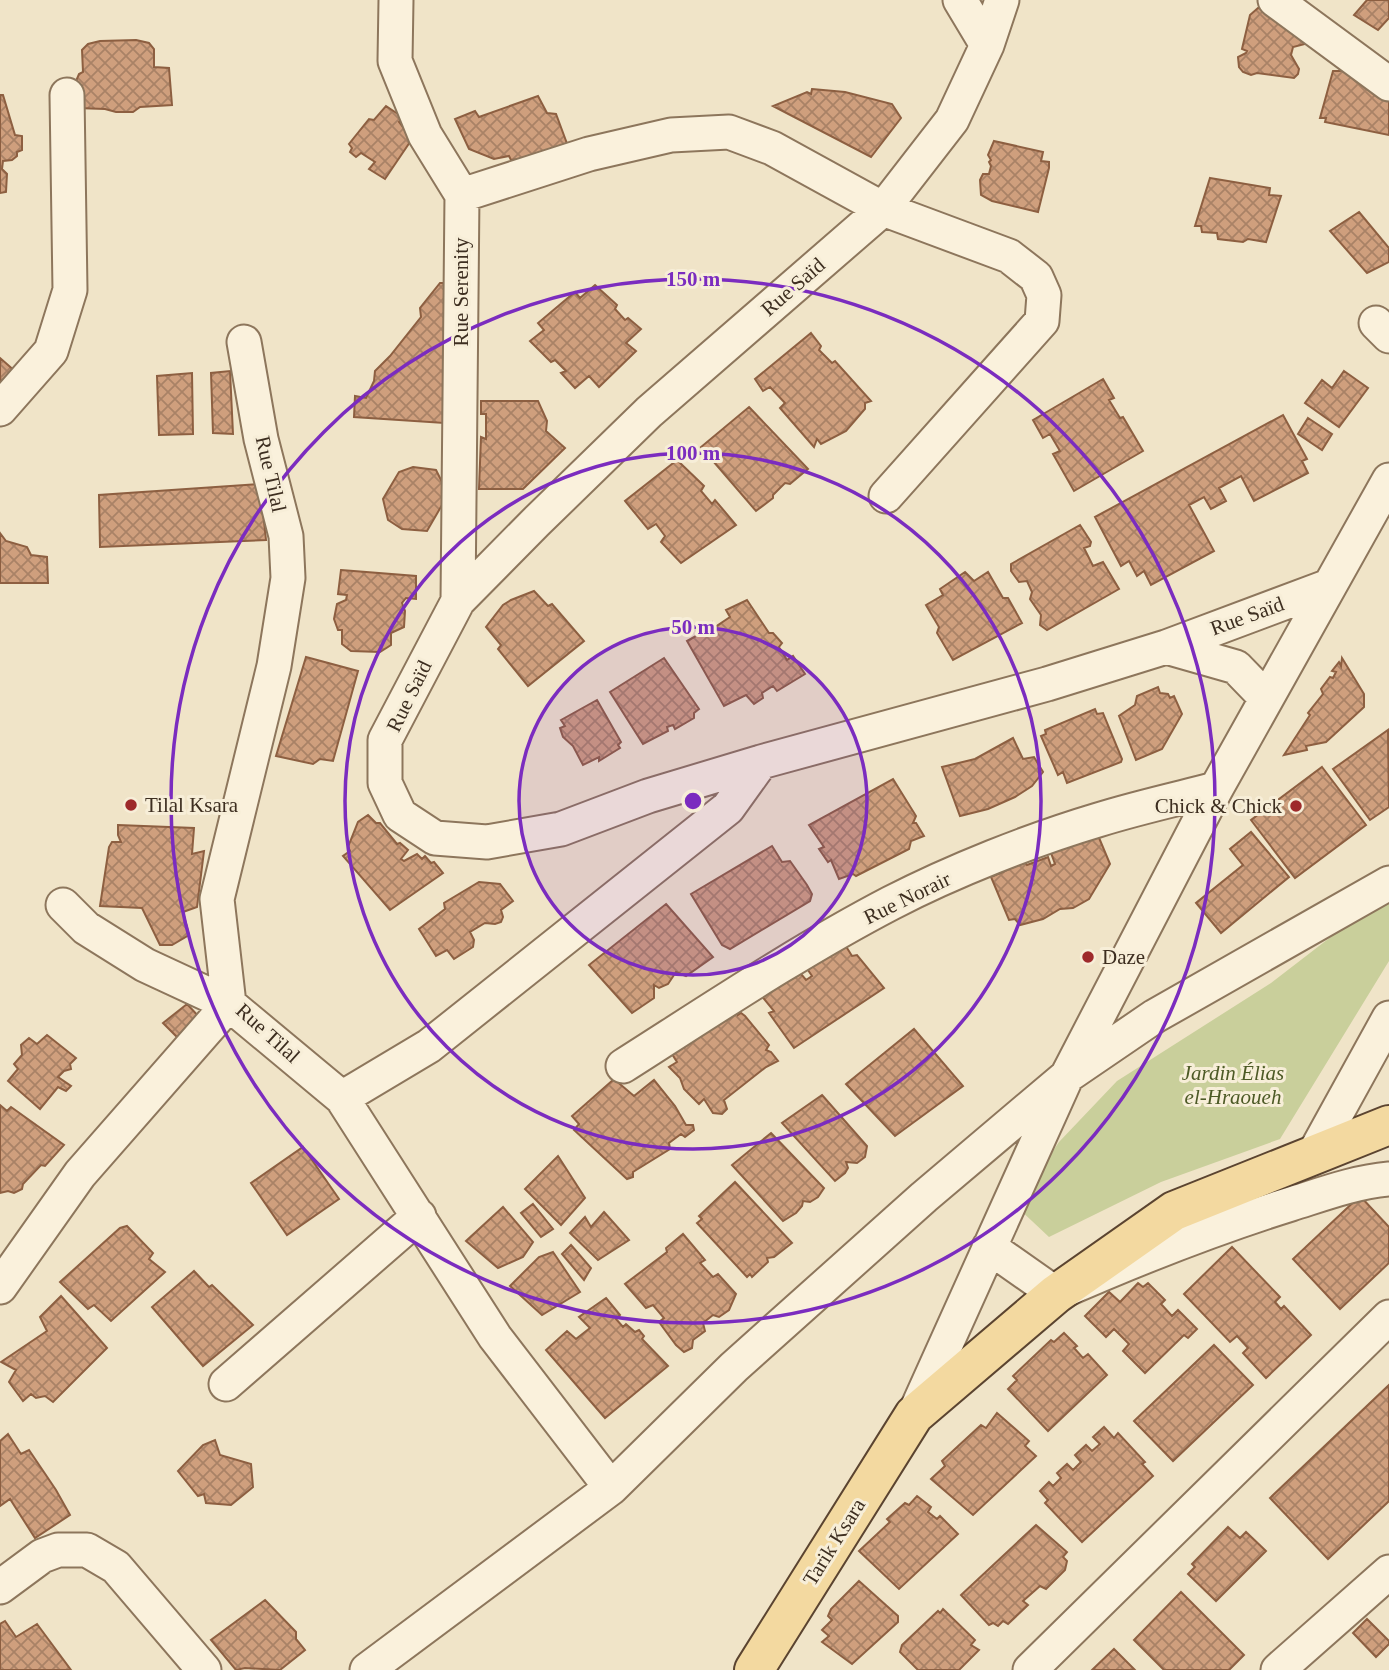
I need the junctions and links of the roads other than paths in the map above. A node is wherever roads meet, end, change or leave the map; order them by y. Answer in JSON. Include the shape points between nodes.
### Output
{"nodes":[{"id":1,"x":396,"y":0,"type":"edge"},
{"id":2,"x":960,"y":0,"type":"edge"},
{"id":3,"x":1002,"y":0,"type":"edge"},
{"id":4,"x":1275,"y":0,"type":"edge"},
{"id":5,"x":987,"y":45,"type":"junction"},
{"id":6,"x":1389,"y":84,"type":"edge"},
{"id":7,"x":66,"y":94,"type":"dead end"},
{"id":8,"x":462,"y":195,"type":"junction"},
{"id":9,"x":883,"y":209,"type":"junction"},
{"id":10,"x":244,"y":342,"type":"dead end"},
{"id":11,"x":0,"y":409,"type":"edge"},
{"id":12,"x":1389,"y":480,"type":"edge"},
{"id":13,"x":886,"y":496,"type":"dead end"},
{"id":14,"x":1329,"y":586,"type":"junction"},
{"id":15,"x":458,"y":601,"type":"junction"},
{"id":16,"x":1166,"y":647,"type":"junction"},
{"id":17,"x":1266,"y":698,"type":"junction"},
{"id":18,"x":761,"y":762,"type":"junction"},
{"id":19,"x":1216,"y":789,"type":"junction"},
{"id":20,"x":1389,"y":883,"type":"edge"},
{"id":21,"x":63,"y":905,"type":"dead end"},
{"id":22,"x":229,"y":1004,"type":"junction"},
{"id":23,"x":1389,"y":1018,"type":"edge"},
{"id":24,"x":623,"y":1066,"type":"dead end"},
{"id":25,"x":1067,"y":1076,"type":"junction"},
{"id":26,"x":342,"y":1098,"type":"junction"},
{"id":27,"x":1389,"y":1125,"type":"edge"},
{"id":28,"x":1314,"y":1154,"type":"junction"},
{"id":29,"x":1389,"y":1179,"type":"edge"},
{"id":30,"x":419,"y":1216,"type":"junction"},
{"id":31,"x":989,"y":1247,"type":"junction"},
{"id":32,"x":0,"y":1287,"type":"edge"},
{"id":33,"x":1056,"y":1294,"type":"junction"},
{"id":34,"x":1389,"y":1317,"type":"edge"},
{"id":35,"x":226,"y":1384,"type":"dead end"},
{"id":36,"x":914,"y":1415,"type":"junction"},
{"id":37,"x":611,"y":1488,"type":"junction"},
{"id":38,"x":1389,"y":1572,"type":"edge"},
{"id":39,"x":0,"y":1587,"type":"edge"},
{"id":40,"x":204,"y":1670,"type":"edge"},
{"id":41,"x":367,"y":1670,"type":"edge"},
{"id":42,"x":754,"y":1670,"type":"edge"},
{"id":43,"x":1030,"y":1670,"type":"edge"},
{"id":44,"x":1278,"y":1670,"type":"edge"}],
"edges":[{"from":1,"to":8,"type":"street","via":[[394,61],[425,135]]},
{"from":2,"to":5,"type":"street"},
{"from":3,"to":5,"type":"street","name":"Rue Saïd"},
{"from":4,"to":6,"type":"street"},
{"from":5,"to":9,"type":"street","name":"Rue Saïd","via":[[952,120]]},
{"from":7,"to":11,"type":"street","via":[[70,290],[51,351]]},
{"from":8,"to":9,"type":"street","via":[[589,154],[671,135],[729,132],[772,148]]},
{"from":8,"to":15,"type":"street","name":"Rue Serenity"},
{"from":9,"to":13,"type":"street","via":[[1009,256],[1036,277],[1044,295],[1042,321]]},
{"from":9,"to":15,"type":"street","name":"Rue Saïd","via":[[649,412]]},
{"from":10,"to":22,"type":"street","name":"Rue Tilal","via":[[261,439],[286,536],[288,578],[274,666],[217,899]]},
{"from":12,"to":14,"type":"street"},
{"from":14,"to":16,"type":"street","name":"Rue Saïd"},
{"from":14,"to":17,"type":"street"},
{"from":15,"to":18,"type":"street","name":"Rue Saïd","via":[[385,740],[385,783],[400,815],[435,838],[487,842],[561,829],[648,796]]},
{"from":16,"to":17,"type":"street","name":"Rue Saïd","via":[[1236,667]]},
{"from":16,"to":18,"type":"street","name":"Rue Saïd"},
{"from":17,"to":19,"type":"street"},
{"from":18,"to":26,"type":"street","via":[[728,808],[429,1046]]},
{"from":19,"to":24,"type":"street","name":"Rue Norair","via":[[1098,820],[940,880],[836,934]]},
{"from":19,"to":25,"type":"street"},
{"from":20,"to":25,"type":"street","via":[[1155,1016]]},
{"from":21,"to":22,"type":"street","via":[[86,928],[145,965]]},
{"from":22,"to":26,"type":"street","name":"Rue Tilal"},
{"from":22,"to":32,"type":"street","via":[[80,1174]]},
{"from":23,"to":28,"type":"street"},
{"from":25,"to":31,"type":"street"},
{"from":25,"to":37,"type":"street","via":[[923,1197],[744,1358]]},
{"from":26,"to":30,"type":"street","name":"Rue Tilal"},
{"from":27,"to":28,"type":"main road","name":"Tarik Ksara"},
{"from":28,"to":33,"type":"main road","name":"Tarik Ksara","via":[[1174,1211]]},
{"from":29,"to":33,"type":"street","via":[[1365,1181],[1231,1223]]},
{"from":30,"to":35,"type":"street"},
{"from":30,"to":37,"type":"street","name":"Rue Tilal","via":[[495,1337]]},
{"from":31,"to":33,"type":"street"},
{"from":31,"to":36,"type":"street"},
{"from":33,"to":36,"type":"main road","name":"Tarik Ksara"},
{"from":34,"to":43,"type":"street"},
{"from":36,"to":42,"type":"main road","name":"Tarik Ksara"},
{"from":37,"to":41,"type":"street"},
{"from":38,"to":44,"type":"street"},
{"from":39,"to":40,"type":"street","via":[[42,1556],[58,1550],[87,1550],[117,1567]]}]}
